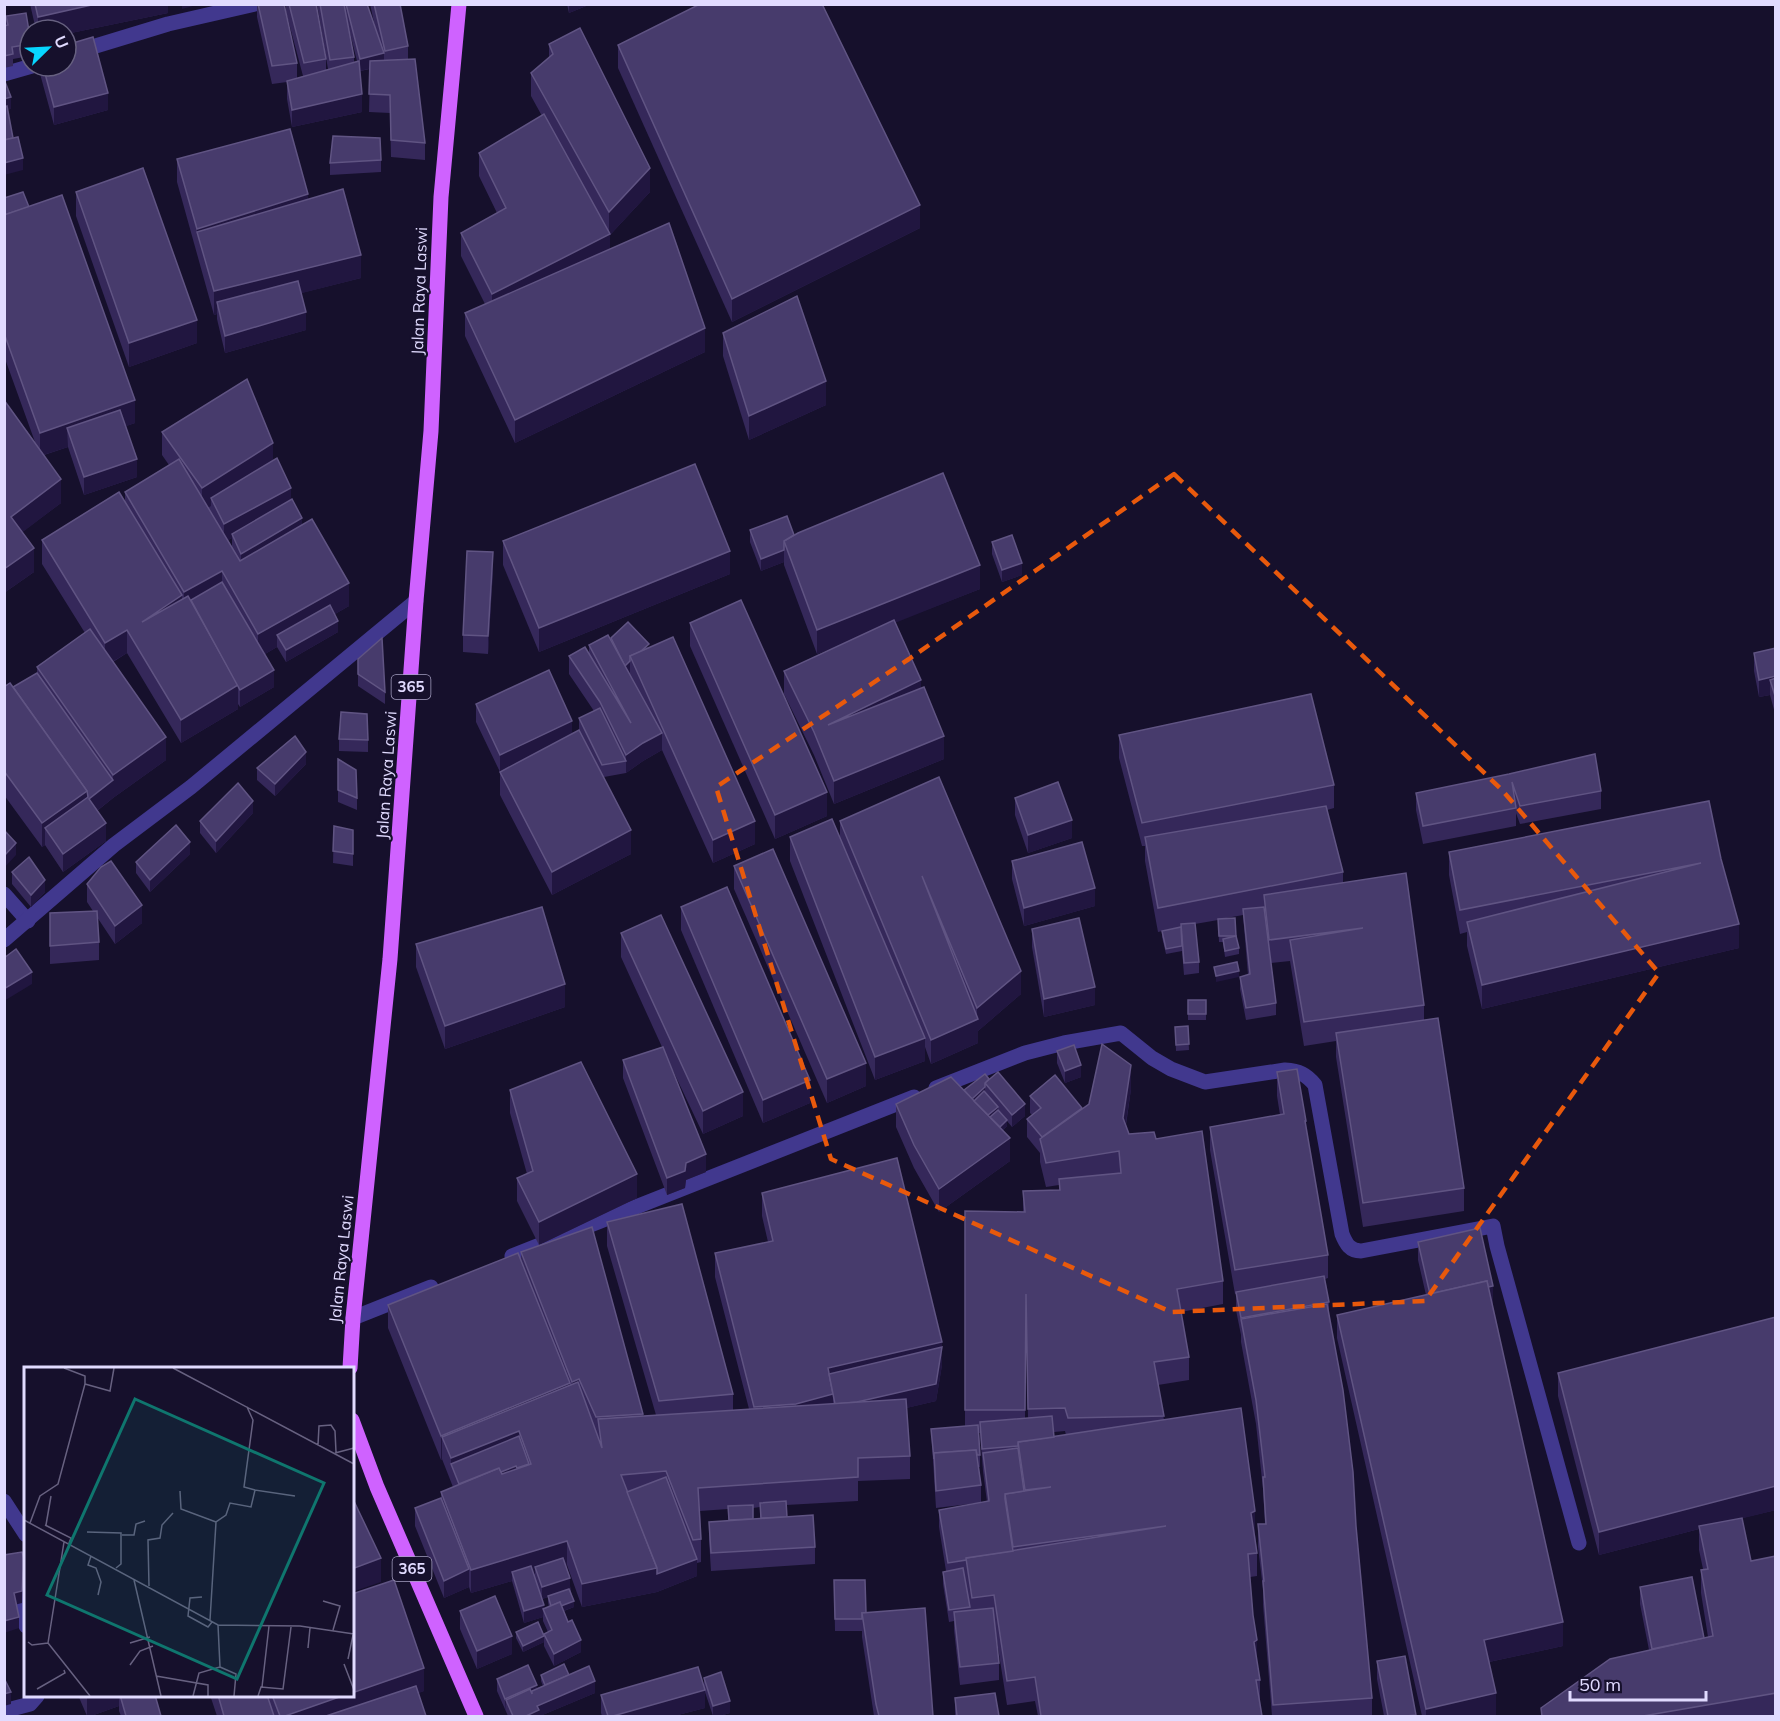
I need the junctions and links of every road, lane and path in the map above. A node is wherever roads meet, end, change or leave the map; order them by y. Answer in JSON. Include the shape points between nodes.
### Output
{"nodes":[{"id":1,"x":255,"y":4,"type":"edge"},
{"id":2,"x":459,"y":4,"type":"edge"},
{"id":3,"x":78,"y":52,"type":"edge"},
{"id":4,"x":416,"y":601,"type":"junction"},
{"id":5,"x":4,"y":894,"type":"edge"},
{"id":6,"x":28,"y":921,"type":"junction"},
{"id":7,"x":4,"y":940,"type":"edge"},
{"id":8,"x":495,"y":1262,"type":"edge"},
{"id":9,"x":441,"y":1284,"type":"edge"},
{"id":10,"x":353,"y":1318,"type":"junction"},
{"id":11,"x":350,"y":1367,"type":"edge"},
{"id":12,"x":354,"y":1426,"type":"edge"},
{"id":13,"x":4,"y":1501,"type":"edge"},
{"id":14,"x":24,"y":1532,"type":"edge"},
{"id":15,"x":1580,"y":1543,"type":"dead end"},
{"id":16,"x":24,"y":1586,"type":"edge"},
{"id":17,"x":24,"y":1602,"type":"edge"},
{"id":18,"x":36,"y":1697,"type":"edge"},
{"id":19,"x":4,"y":1711,"type":"edge"},
{"id":20,"x":476,"y":1716,"type":"edge"}],
"edges":[{"from":1,"to":3,"type":"street","via":[[168,24]]},
{"from":2,"to":4,"type":"main road","name":"Jalan Raya Laswi","number":"365","via":[[441,196],[431,431]]},
{"from":4,"to":6,"type":"street","via":[[191,787],[114,845]]},
{"from":4,"to":10,"type":"main road","name":"Jalan Raya Laswi","number":"365","via":[[390,959]]},
{"from":5,"to":6,"type":"street"},
{"from":6,"to":7,"type":"street"},
{"from":8,"to":15,"type":"street","via":[[1024,1053],[1064,1043],[1121,1033],[1152,1058],[1205,1082],[1298,1071],[1316,1085],[1347,1246],[1361,1251],[1493,1226]]},
{"from":9,"to":10,"type":"street"},
{"from":10,"to":11,"type":"main road","name":"Jalan Raya Laswi","number":"365"},
{"from":12,"to":20,"type":"main road","number":"365","via":[[376,1487]]},
{"from":13,"to":14,"type":"street"},
{"from":16,"to":17,"type":"street"},
{"from":18,"to":19,"type":"street","via":[[30,1704]]}]}
